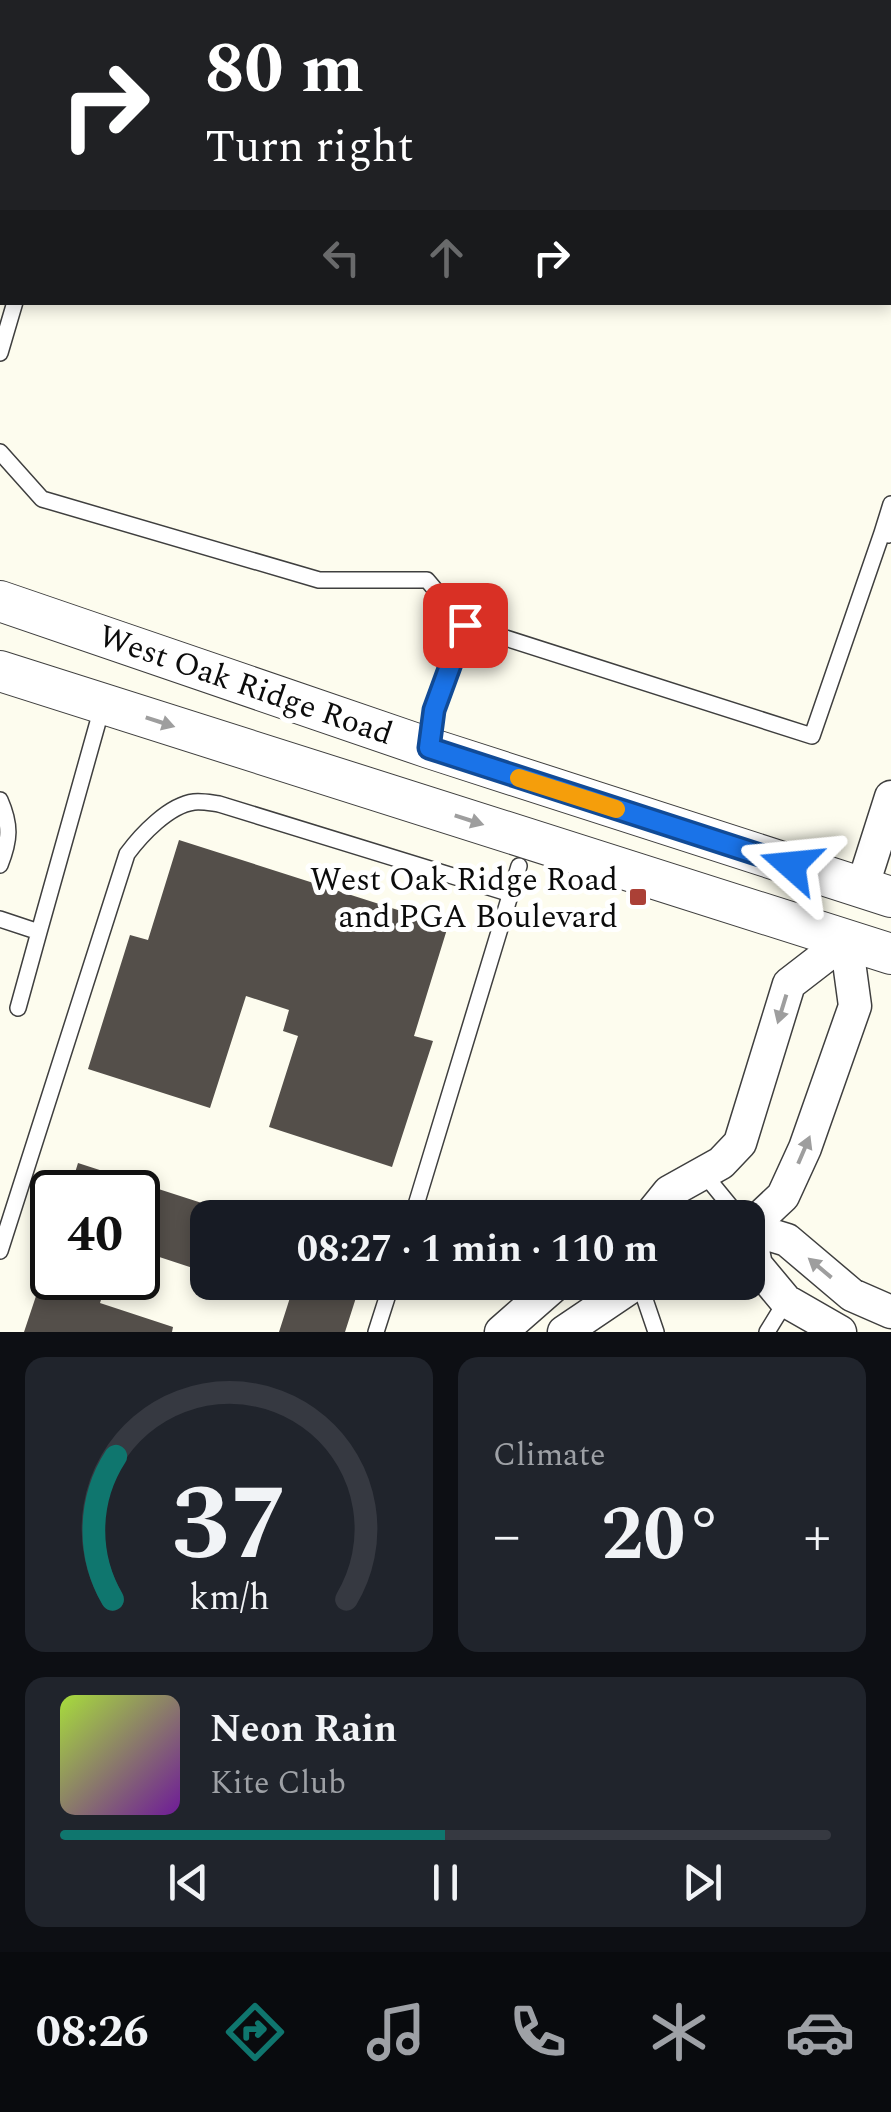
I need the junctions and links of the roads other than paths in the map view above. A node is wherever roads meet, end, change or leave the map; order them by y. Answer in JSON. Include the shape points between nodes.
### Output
{"nodes":[{"id":1,"x":14,"y":305,"type":"edge"},
{"id":2,"x":0,"y":353,"type":"edge"},
{"id":3,"x":0,"y":452,"type":"edge"},
{"id":4,"x":891,"y":504,"type":"edge"},
{"id":5,"x":887,"y":535,"type":"edge"},
{"id":6,"x":0,"y":601,"type":"edge"},
{"id":7,"x":465,"y":625,"type":"junction"},
{"id":8,"x":0,"y":671,"type":"edge"},
{"id":9,"x":103,"y":704,"type":"junction"},
{"id":10,"x":429,"y":748,"type":"junction"},
{"id":11,"x":891,"y":797,"type":"edge"},
{"id":12,"x":0,"y":800,"type":"edge"},
{"id":13,"x":1,"y":861,"type":"edge"},
{"id":14,"x":520,"y":866,"type":"dead end"},
{"id":15,"x":876,"y":893,"type":"edge"},
{"id":16,"x":511,"y":894,"type":"junction"},
{"id":17,"x":0,"y":920,"type":"edge"},
{"id":18,"x":39,"y":932,"type":"junction"},
{"id":19,"x":846,"y":940,"type":"junction"},
{"id":20,"x":891,"y":954,"type":"edge"},
{"id":21,"x":18,"y":1008,"type":"dead end"},
{"id":22,"x":704,"y":1174,"type":"junction"},
{"id":23,"x":418,"y":1200,"type":"edge"},
{"id":24,"x":663,"y":1200,"type":"edge"},
{"id":25,"x":725,"y":1200,"type":"edge"},
{"id":26,"x":765,"y":1212,"type":"edge"},
{"id":27,"x":765,"y":1233,"type":"edge"},
{"id":28,"x":0,"y":1250,"type":"edge"},
{"id":29,"x":765,"y":1276,"type":"edge"},
{"id":30,"x":386,"y":1300,"type":"edge"},
{"id":31,"x":537,"y":1300,"type":"edge"},
{"id":32,"x":612,"y":1300,"type":"edge"},
{"id":33,"x":645,"y":1300,"type":"edge"},
{"id":34,"x":786,"y":1302,"type":"junction"},
{"id":35,"x":891,"y":1312,"type":"edge"},
{"id":36,"x":376,"y":1332,"type":"edge"},
{"id":37,"x":501,"y":1332,"type":"edge"},
{"id":38,"x":564,"y":1332,"type":"edge"},
{"id":39,"x":656,"y":1332,"type":"edge"},
{"id":40,"x":767,"y":1332,"type":"edge"},
{"id":41,"x":840,"y":1332,"type":"edge"}],
"edges":[{"from":1,"to":2,"type":"lane"},
{"from":3,"to":7,"type":"lane","via":[[42,500],[319,580],[428,580]]},
{"from":4,"to":5,"type":"lane"},
{"from":5,"to":7,"type":"lane","via":[[812,736]]},
{"from":6,"to":10,"type":"street","name":"West Oak Ridge Road"},
{"from":7,"to":10,"type":"lane","via":[[434,710]]},
{"from":8,"to":9,"type":"street","name":"West Oak Ridge Road"},
{"from":9,"to":18,"type":"lane"},
{"from":9,"to":19,"type":"street","name":"West Oak Ridge Road","one_way":true},
{"from":10,"to":15,"type":"street","name":"West Oak Ridge Road"},
{"from":11,"to":15,"type":"street"},
{"from":12,"to":13,"type":"lane","via":[[10,837]]},
{"from":14,"to":16,"type":"lane"},
{"from":15,"to":19,"type":"street"},
{"from":16,"to":23,"type":"lane"},
{"from":16,"to":28,"type":"lane","via":[[219,804],[179,806],[127,854]]},
{"from":17,"to":18,"type":"lane"},
{"from":18,"to":21,"type":"lane"},
{"from":19,"to":20,"type":"street","name":"West Oak Ridge Road"},
{"from":19,"to":22,"type":"street","one_way":true,"via":[[790,984],[740,1142]]},
{"from":26,"to":19,"type":"street","one_way":true,"via":[[783,1196],[805,1148],[855,1006]]},
{"from":22,"to":24,"type":"street"},
{"from":22,"to":25,"type":"lane"},
{"from":35,"to":27,"type":"street","one_way":true,"via":[[852,1295],[787,1240]]},
{"from":29,"to":34,"type":"street"},
{"from":30,"to":36,"type":"lane"},
{"from":31,"to":37,"type":"street"},
{"from":32,"to":38,"type":"street"},
{"from":33,"to":39,"type":"lane"},
{"from":34,"to":40,"type":"lane"},
{"from":34,"to":41,"type":"street"}]}
